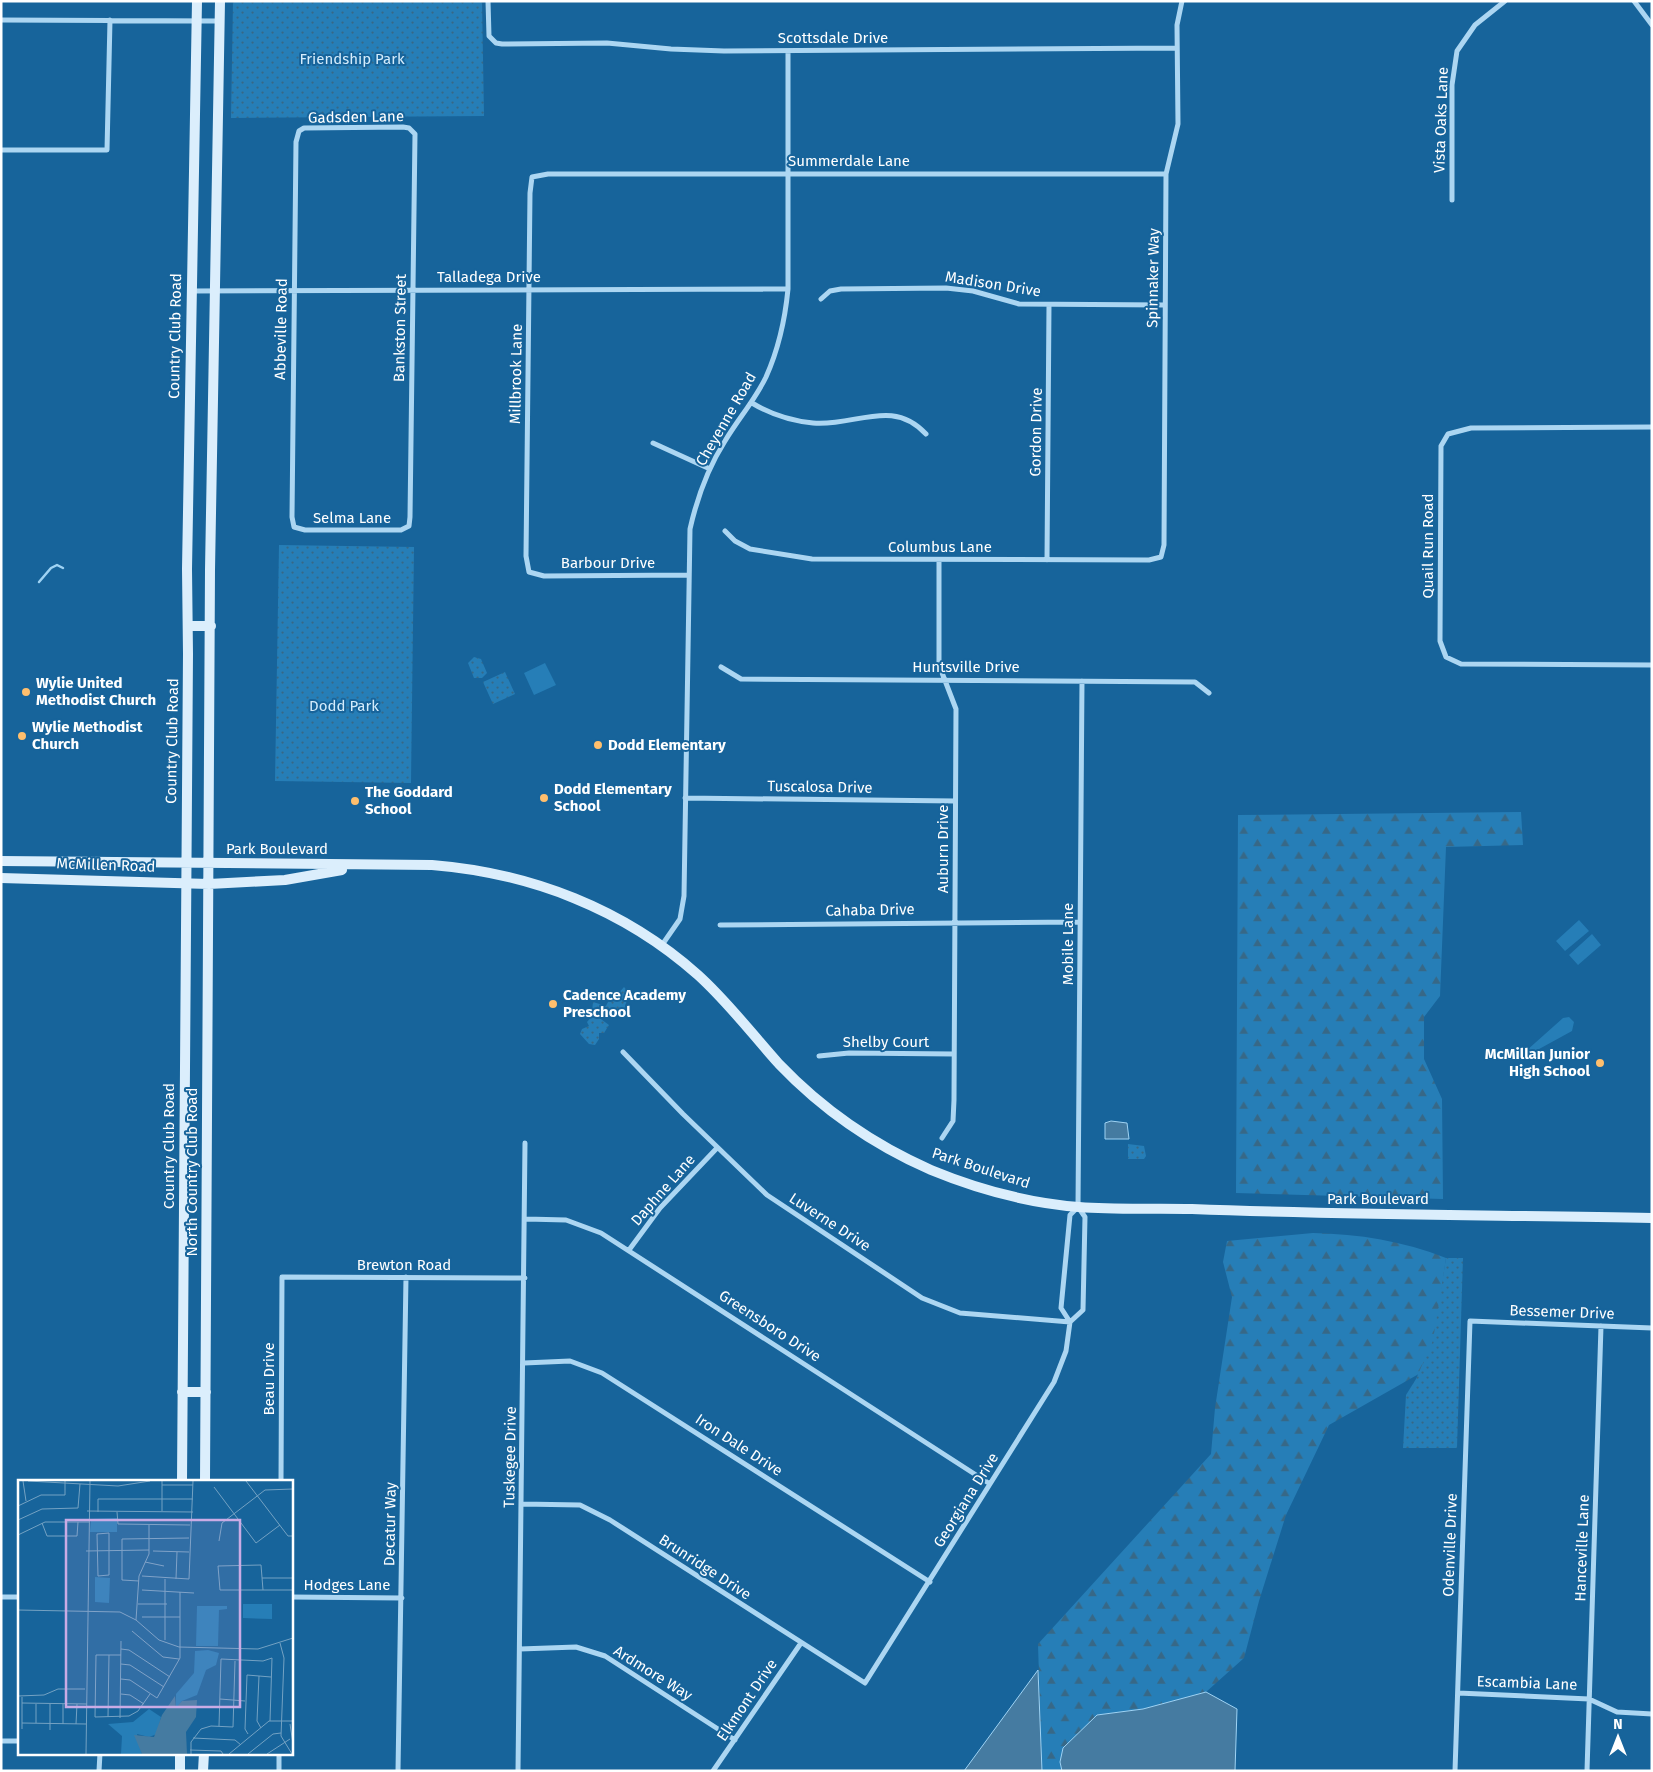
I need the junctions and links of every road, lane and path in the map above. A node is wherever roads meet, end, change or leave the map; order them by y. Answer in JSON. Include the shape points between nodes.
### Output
{"nodes":[{"id":1,"x":197,"y":1,"type":"edge"},
{"id":2,"x":220,"y":1,"type":"edge"},
{"id":3,"x":488,"y":1,"type":"edge"},
{"id":4,"x":1182,"y":1,"type":"edge"},
{"id":5,"x":1505,"y":1,"type":"edge"},
{"id":6,"x":1634,"y":1,"type":"edge"},
{"id":7,"x":1,"y":20,"type":"edge"},
{"id":8,"x":110,"y":20,"type":"junction"},
{"id":9,"x":196,"y":20,"type":"junction"},
{"id":10,"x":220,"y":21,"type":"junction"},
{"id":11,"x":1652,"y":25,"type":"edge"},
{"id":12,"x":1177,"y":48,"type":"junction"},
{"id":13,"x":788,"y":51,"type":"junction"},
{"id":14,"x":413,"y":130,"type":"joint"},
{"id":15,"x":299,"y":131,"type":"joint"},
{"id":16,"x":1,"y":150,"type":"edge"},
{"id":17,"x":788,"y":173,"type":"junction"},
{"id":18,"x":1166,"y":174,"type":"junction"},
{"id":19,"x":532,"y":178,"type":"joint"},
{"id":20,"x":1452,"y":200,"type":"dead end"},
{"id":21,"x":788,"y":288,"type":"junction"},
{"id":22,"x":530,"y":289,"type":"junction"},
{"id":23,"x":214,"y":290,"type":"junction"},
{"id":24,"x":294,"y":290,"type":"junction"},
{"id":25,"x":413,"y":290,"type":"junction"},
{"id":26,"x":190,"y":291,"type":"junction"},
{"id":27,"x":821,"y":299,"type":"dead end"},
{"id":28,"x":1050,"y":305,"type":"junction"},
{"id":29,"x":1165,"y":305,"type":"junction"},
{"id":30,"x":752,"y":403,"type":"junction"},
{"id":31,"x":1652,"y":427,"type":"edge"},
{"id":32,"x":926,"y":434,"type":"dead end"},
{"id":33,"x":653,"y":443,"type":"dead end"},
{"id":34,"x":710,"y":469,"type":"junction"},
{"id":35,"x":409,"y":526,"type":"joint"},
{"id":36,"x":294,"y":527,"type":"joint"},
{"id":37,"x":725,"y":531,"type":"dead end"},
{"id":38,"x":1161,"y":557,"type":"joint"},
{"id":39,"x":938,"y":560,"type":"junction"},
{"id":40,"x":1047,"y":560,"type":"junction"},
{"id":41,"x":529,"y":572,"type":"joint"},
{"id":42,"x":688,"y":575,"type":"junction"},
{"id":43,"x":188,"y":626,"type":"junction"},
{"id":44,"x":210,"y":626,"type":"junction"},
{"id":45,"x":1652,"y":665,"type":"edge"},
{"id":46,"x":721,"y":667,"type":"dead end"},
{"id":47,"x":945,"y":679,"type":"junction"},
{"id":48,"x":1082,"y":681,"type":"junction"},
{"id":49,"x":1209,"y":693,"type":"dead end"},
{"id":50,"x":685,"y":798,"type":"junction"},
{"id":51,"x":955,"y":801,"type":"junction"},
{"id":52,"x":1,"y":861,"type":"edge"},
{"id":53,"x":185,"y":863,"type":"junction"},
{"id":54,"x":208,"y":863,"type":"junction"},
{"id":55,"x":369,"y":865,"type":"junction"},
{"id":56,"x":1,"y":878,"type":"edge"},
{"id":57,"x":185,"y":884,"type":"junction"},
{"id":58,"x":209,"y":884,"type":"junction"},
{"id":59,"x":955,"y":922,"type":"junction"},
{"id":60,"x":1080,"y":922,"type":"junction"},
{"id":61,"x":720,"y":924,"type":"dead end"},
{"id":62,"x":662,"y":945,"type":"junction"},
{"id":63,"x":623,"y":1052,"type":"dead end"},
{"id":64,"x":954,"y":1054,"type":"junction"},
{"id":65,"x":818,"y":1056,"type":"dead end"},
{"id":66,"x":942,"y":1138,"type":"dead end"},
{"id":67,"x":525,"y":1143,"type":"dead end"},
{"id":68,"x":717,"y":1148,"type":"junction"},
{"id":69,"x":1078,"y":1207,"type":"junction"},
{"id":70,"x":1652,"y":1218,"type":"edge"},
{"id":71,"x":526,"y":1219,"type":"junction"},
{"id":72,"x":629,"y":1250,"type":"junction"},
{"id":73,"x":282,"y":1277,"type":"joint"},
{"id":74,"x":406,"y":1277,"type":"junction"},
{"id":75,"x":525,"y":1278,"type":"junction"},
{"id":76,"x":1470,"y":1321,"type":"joint"},
{"id":77,"x":1070,"y":1322,"type":"junction"},
{"id":78,"x":1601,"y":1326,"type":"junction"},
{"id":79,"x":1652,"y":1328,"type":"edge"},
{"id":80,"x":524,"y":1363,"type":"junction"},
{"id":81,"x":182,"y":1392,"type":"junction"},
{"id":82,"x":206,"y":1392,"type":"junction"},
{"id":83,"x":182,"y":1480,"type":"edge"},
{"id":84,"x":205,"y":1480,"type":"edge"},
{"id":85,"x":281,"y":1480,"type":"edge"},
{"id":86,"x":990,"y":1484,"type":"junction"},
{"id":87,"x":522,"y":1504,"type":"junction"},
{"id":88,"x":930,"y":1582,"type":"junction"},
{"id":89,"x":1,"y":1597,"type":"edge"},
{"id":90,"x":18,"y":1597,"type":"edge"},
{"id":91,"x":292,"y":1597,"type":"edge"},
{"id":92,"x":402,"y":1598,"type":"junction"},
{"id":93,"x":801,"y":1644,"type":"junction"},
{"id":94,"x":520,"y":1649,"type":"junction"},
{"id":95,"x":865,"y":1683,"type":"joint"},
{"id":96,"x":1458,"y":1693,"type":"junction"},
{"id":97,"x":1590,"y":1698,"type":"junction"},
{"id":98,"x":1652,"y":1714,"type":"edge"},
{"id":99,"x":735,"y":1740,"type":"junction"},
{"id":100,"x":1,"y":1741,"type":"edge"},
{"id":101,"x":18,"y":1741,"type":"edge"},
{"id":102,"x":100,"y":1754,"type":"edge"},
{"id":103,"x":180,"y":1754,"type":"edge"},
{"id":104,"x":204,"y":1754,"type":"edge"},
{"id":105,"x":279,"y":1754,"type":"edge"},
{"id":106,"x":99,"y":1771,"type":"edge"},
{"id":107,"x":180,"y":1771,"type":"edge"},
{"id":108,"x":203,"y":1771,"type":"edge"},
{"id":109,"x":279,"y":1771,"type":"edge"},
{"id":110,"x":398,"y":1771,"type":"edge"},
{"id":111,"x":518,"y":1771,"type":"edge"},
{"id":112,"x":713,"y":1771,"type":"edge"},
{"id":113,"x":1455,"y":1771,"type":"edge"},
{"id":114,"x":1587,"y":1771,"type":"edge"}],
"edges":[{"from":1,"to":9,"type":"main road","name":"Country Club Road"},
{"from":2,"to":10,"type":"main road"},
{"from":3,"to":13,"type":"street","name":"Scottsdale Drive","via":[[491,40],[502,44],[607,43],[671,49]]},
{"from":4,"to":12,"type":"street","name":"Spinnaker Way"},
{"from":5,"to":20,"type":"street","name":"Vista Oaks Lane","via":[[1476,25],[1457,51],[1452,85]]},
{"from":6,"to":11,"type":"street"},
{"from":7,"to":8,"type":"street"},
{"from":8,"to":9,"type":"street"},
{"from":8,"to":16,"type":"street","via":[[108,150]]},
{"from":9,"to":10,"type":"street"},
{"from":9,"to":26,"type":"main road","name":"Country Club Road"},
{"from":10,"to":23,"type":"main road"},
{"from":12,"to":13,"type":"street","name":"Scottsdale Drive"},
{"from":12,"to":18,"type":"street","name":"Spinnaker Way","via":[[1178,124]]},
{"from":13,"to":17,"type":"street","name":"Cheyenne Road"},
{"from":14,"to":15,"type":"street","name":"Gadsden Lane","via":[[403,127],[310,128]]},
{"from":14,"to":25,"type":"street","name":"Bankston Street"},
{"from":15,"to":24,"type":"street","name":"Abbeville Road","via":[[296,142]]},
{"from":17,"to":18,"type":"street","name":"Summerdale Lane"},
{"from":17,"to":19,"type":"street","name":"Summerdale Lane","via":[[548,174]]},
{"from":17,"to":21,"type":"street","name":"Cheyenne Road"},
{"from":18,"to":29,"type":"street","name":"Spinnaker Way"},
{"from":19,"to":22,"type":"street","name":"Millbrook Lane"},
{"from":21,"to":22,"type":"street","name":"Talladega Drive"},
{"from":21,"to":30,"type":"street","name":"Cheyenne Road","via":[[778,349]]},
{"from":22,"to":25,"type":"street","name":"Talladega Drive"},
{"from":22,"to":41,"type":"street","name":"Millbrook Lane","via":[[526,556]]},
{"from":23,"to":24,"type":"street","name":"Talladega Drive"},
{"from":23,"to":26,"type":"street","name":"Talladega Drive"},
{"from":23,"to":44,"type":"main road"},
{"from":24,"to":25,"type":"street","name":"Talladega Drive"},
{"from":24,"to":36,"type":"street","name":"Abbeville Road"},
{"from":25,"to":35,"type":"street","name":"Bankston Street"},
{"from":26,"to":43,"type":"main road","name":"Country Club Road"},
{"from":27,"to":28,"type":"street","name":"Madison Drive","via":[[830,291],[841,289],[946,288],[973,291],[1019,304]]},
{"from":28,"to":29,"type":"street","name":"Madison Drive"},
{"from":28,"to":40,"type":"street","name":"Gordon Drive"},
{"from":29,"to":38,"type":"street","name":"Spinnaker Way","via":[[1164,545]]},
{"from":30,"to":32,"type":"street","via":[[785,418],[814,423],[894,415],[914,422]]},
{"from":30,"to":34,"type":"street","name":"Cheyenne Road","via":[[725,440]]},
{"from":31,"to":45,"type":"street","name":"Quail Run Road","via":[[1471,428],[1448,434],[1441,446],[1440,640],[1446,657],[1461,664]]},
{"from":33,"to":34,"type":"street"},
{"from":34,"to":42,"type":"street","name":"Cheyenne Road","via":[[696,502],[690,529]]},
{"from":35,"to":36,"type":"street","name":"Selma Lane","via":[[401,530],[305,530]]},
{"from":37,"to":39,"type":"street","name":"Columbus Lane","via":[[750,549],[782,556]]},
{"from":38,"to":40,"type":"street","name":"Columbus Lane","via":[[1149,560]]},
{"from":39,"to":40,"type":"street","name":"Columbus Lane"},
{"from":39,"to":47,"type":"street","name":"Auburn Drive","via":[[939,665]]},
{"from":41,"to":42,"type":"street","name":"Barbour Drive","via":[[544,576]]},
{"from":42,"to":50,"type":"street","name":"Cheyenne Road"},
{"from":43,"to":44,"type":"main road"},
{"from":43,"to":53,"type":"main road","name":"Country Club Road"},
{"from":44,"to":54,"type":"main road"},
{"from":46,"to":47,"type":"street","name":"Huntsville Drive","via":[[740,679]]},
{"from":47,"to":48,"type":"street","name":"Huntsville Drive"},
{"from":47,"to":51,"type":"street","name":"Auburn Drive","via":[[956,709]]},
{"from":48,"to":49,"type":"street","name":"Huntsville Drive","via":[[1195,682]]},
{"from":48,"to":60,"type":"street","name":"Mobile Lane"},
{"from":50,"to":51,"type":"street","name":"Tuscalosa Drive"},
{"from":50,"to":62,"type":"street","name":"Cheyenne Road","via":[[683,908],[674,929]]},
{"from":51,"to":59,"type":"street","name":"Auburn Drive"},
{"from":52,"to":53,"type":"main road","name":"McMillen Road"},
{"from":53,"to":54,"type":"main road","name":"Park Boulevard"},
{"from":53,"to":57,"type":"main road","name":"Country Club Road"},
{"from":54,"to":55,"type":"main road","name":"Park Boulevard"},
{"from":54,"to":58,"type":"main road","name":"North Country Club Road"},
{"from":55,"to":58,"type":"main road","name":"Park Boulevard","via":[[285,880]]},
{"from":55,"to":62,"type":"main road","name":"Park Boulevard","via":[[443,866],[528,882],[592,906]]},
{"from":56,"to":57,"type":"main road","name":"McMillen Road"},
{"from":57,"to":58,"type":"main road","name":"McMillen Road"},
{"from":57,"to":81,"type":"main road","name":"Country Club Road"},
{"from":58,"to":82,"type":"main road","name":"North Country Club Road"},
{"from":59,"to":60,"type":"street","name":"Cahaba Drive"},
{"from":59,"to":61,"type":"street","name":"Cahaba Drive"},
{"from":59,"to":64,"type":"street","name":"Auburn Drive"},
{"from":60,"to":69,"type":"street","name":"Mobile Lane"},
{"from":62,"to":69,"type":"main road","name":"Park Boulevard","via":[[715,992],[810,1094],[866,1135],[911,1160],[954,1178],[1016,1196]]},
{"from":63,"to":68,"type":"street","name":"Luverne Drive"},
{"from":64,"to":65,"type":"street","name":"Shelby Court","via":[[849,1052]]},
{"from":64,"to":66,"type":"street","name":"Auburn Drive","via":[[953,1121]]},
{"from":67,"to":71,"type":"street","name":"Tuskegee Drive"},
{"from":68,"to":72,"type":"street","name":"Daphne Lane","via":[[660,1208]]},
{"from":68,"to":77,"type":"street","name":"Luverne Drive","via":[[767,1195],[922,1298],[960,1313]]},
{"from":69,"to":70,"type":"main road","name":"Park Boulevard","via":[[1372,1216],[1474,1214]]},
{"from":69,"to":77,"type":"street","name":"Georgiana Drive","via":[[1070,1216],[1061,1308]]},
{"from":69,"to":77,"type":"street","name":"Georgiana Drive","via":[[1086,1217],[1083,1310]]},
{"from":71,"to":72,"type":"street","name":"Greensboro Drive","via":[[566,1220],[601,1232]]},
{"from":71,"to":75,"type":"street","name":"Tuskegee Drive"},
{"from":72,"to":86,"type":"street","name":"Greensboro Drive"},
{"from":73,"to":74,"type":"street","name":"Brewton Road"},
{"from":73,"to":85,"type":"street","name":"Beau Drive"},
{"from":74,"to":75,"type":"street","name":"Brewton Road"},
{"from":74,"to":92,"type":"street","name":"Decatur Way"},
{"from":75,"to":80,"type":"street","name":"Tuskegee Drive"},
{"from":76,"to":78,"type":"street","name":"Bessemer Drive"},
{"from":76,"to":96,"type":"street","name":"Odenville Drive"},
{"from":77,"to":86,"type":"street","name":"Georgiana Drive","via":[[1066,1351],[1054,1382]]},
{"from":78,"to":79,"type":"street","name":"Bessemer Drive"},
{"from":78,"to":97,"type":"street","name":"Hanceville Lane"},
{"from":80,"to":87,"type":"street","name":"Tuskegee Drive"},
{"from":80,"to":88,"type":"street","name":"Iron Dale Drive","via":[[570,1361],[602,1373]]},
{"from":81,"to":82,"type":"main road"},
{"from":81,"to":83,"type":"main road","name":"Country Club Road"},
{"from":82,"to":84,"type":"main road","name":"North Country Club Road"},
{"from":86,"to":88,"type":"street","name":"Georgiana Drive"},
{"from":87,"to":93,"type":"street","name":"Brunridge Drive","via":[[580,1505],[610,1520]]},
{"from":87,"to":94,"type":"street","name":"Tuskegee Drive"},
{"from":88,"to":95,"type":"street","name":"Georgiana Drive"},
{"from":89,"to":90,"type":"street"},
{"from":91,"to":92,"type":"street","name":"Hodges Lane"},
{"from":92,"to":110,"type":"street","name":"Decatur Way"},
{"from":93,"to":95,"type":"street","name":"Brunridge Drive"},
{"from":93,"to":99,"type":"street","name":"Elkmont Drive"},
{"from":94,"to":99,"type":"street","name":"Ardmore Way","via":[[576,1647],[605,1656]]},
{"from":94,"to":111,"type":"street","name":"Tuskegee Drive"},
{"from":96,"to":97,"type":"street","name":"Escambia Lane"},
{"from":96,"to":113,"type":"street","name":"Odenville Drive"},
{"from":97,"to":98,"type":"street","name":"Escambia Lane","via":[[1617,1712]]},
{"from":97,"to":114,"type":"street","name":"Hanceville Lane"},
{"from":99,"to":112,"type":"street","name":"Elkmont Drive"},
{"from":100,"to":101,"type":"street"},
{"from":102,"to":106,"type":"street"},
{"from":103,"to":107,"type":"main road"},
{"from":104,"to":108,"type":"main road"},
{"from":105,"to":109,"type":"street"}]}
